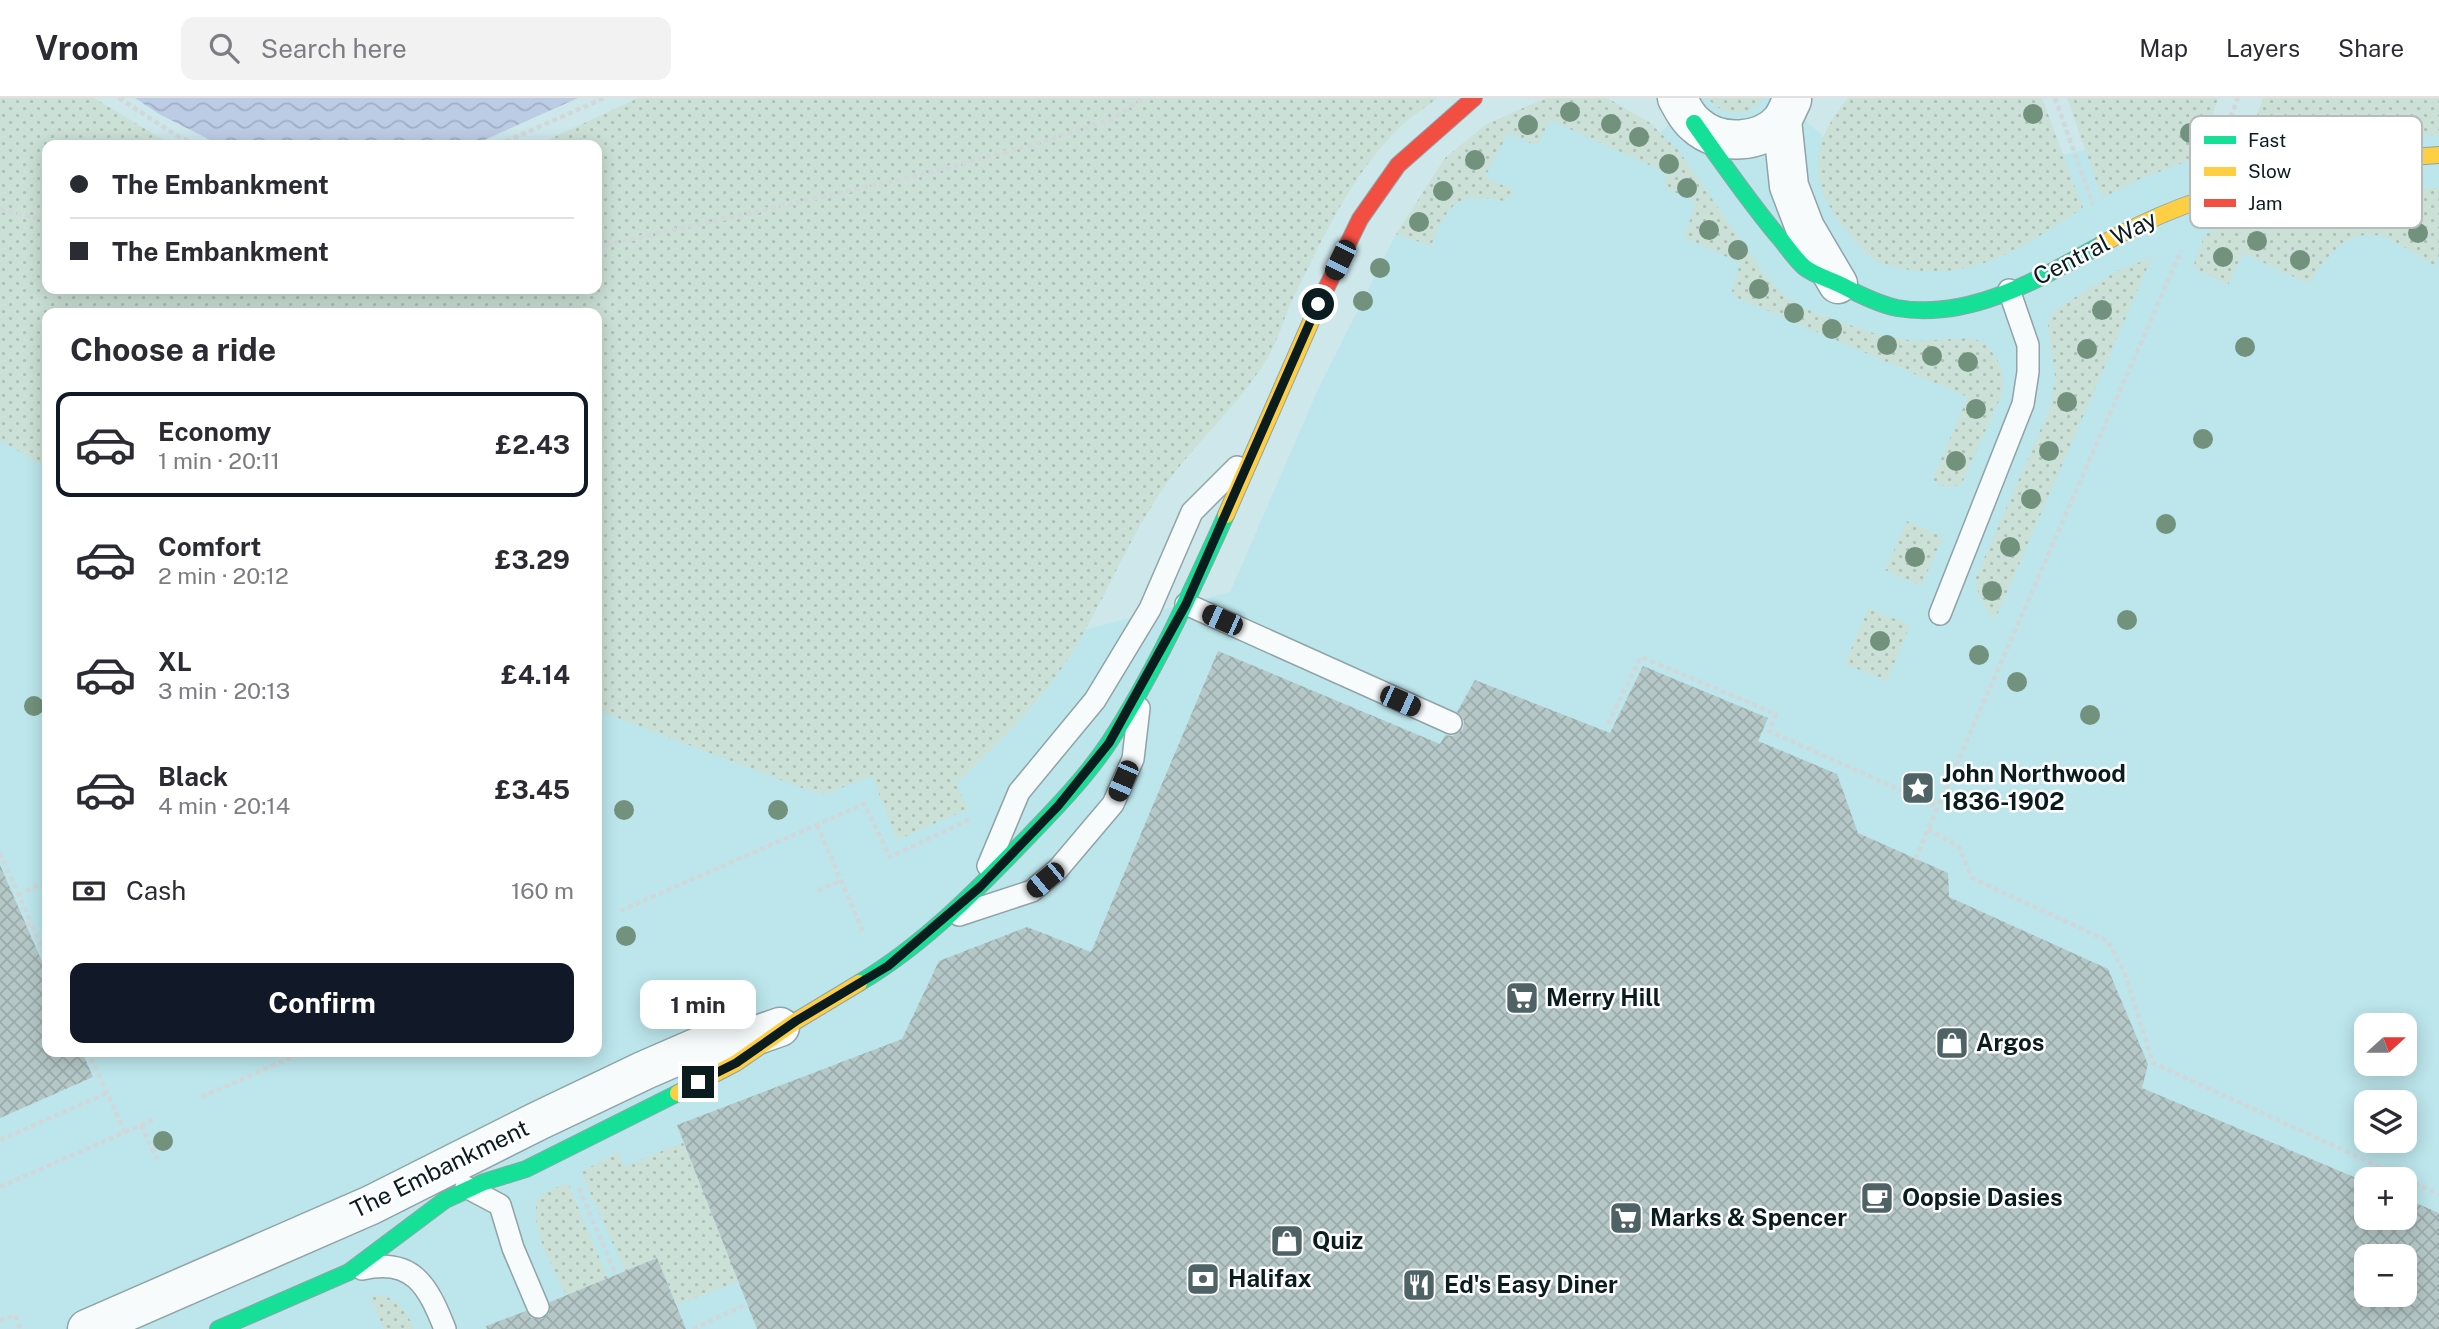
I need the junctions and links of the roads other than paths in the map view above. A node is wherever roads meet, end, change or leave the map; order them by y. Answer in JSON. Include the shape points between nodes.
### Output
{"nodes":[{"id":1,"x":1475,"y":98,"type":"edge"},
{"id":2,"x":1491,"y":98,"type":"edge"},
{"id":3,"x":1790,"y":104,"type":"edge"},
{"id":4,"x":1680,"y":108,"type":"edge"},
{"id":5,"x":1443,"y":123,"type":"junction"},
{"id":6,"x":2190,"y":203,"type":"edge"},
{"id":7,"x":1838,"y":284,"type":"junction"},
{"id":8,"x":2009,"y":290,"type":"junction"},
{"id":9,"x":1254,"y":450,"type":"junction"},
{"id":10,"x":1186,"y":604,"type":"junction"},
{"id":11,"x":1940,"y":614,"type":"dead end"},
{"id":12,"x":1141,"y":688,"type":"junction"},
{"id":13,"x":1451,"y":723,"type":"dead end"},
{"id":14,"x":980,"y":887,"type":"junction"},
{"id":15,"x":944,"y":920,"type":"junction"},
{"id":16,"x":796,"y":1021,"type":"junction"},
{"id":17,"x":526,"y":1169,"type":"junction"},
{"id":18,"x":471,"y":1188,"type":"junction"},
{"id":19,"x":371,"y":1205,"type":"junction"},
{"id":20,"x":500,"y":1205,"type":"junction"},
{"id":21,"x":349,"y":1272,"type":"junction"},
{"id":22,"x":538,"y":1307,"type":"dead end"},
{"id":23,"x":87,"y":1329,"type":"edge"},
{"id":24,"x":218,"y":1329,"type":"edge"},
{"id":25,"x":445,"y":1329,"type":"edge"}],
"edges":[{"from":1,"to":5,"type":"street","name":"The Embankment"},
{"from":2,"to":5,"type":"street","name":"The Embankment"},
{"from":3,"to":4,"type":"street","via":[[1765,133],[1749,139],[1723,139],[1703,131]]},
{"from":3,"to":7,"type":"street","via":[[1789,186],[1805,228]]},
{"from":4,"to":7,"type":"street","name":"Central Way","via":[[1806,269]]},
{"from":5,"to":9,"type":"street","name":"The Embankment","via":[[1398,165],[1360,219]]},
{"from":6,"to":8,"type":"street","name":"Central Way"},
{"from":7,"to":8,"type":"street","name":"Central Way","via":[[1864,298],[1904,309],[1944,309]]},
{"from":8,"to":11,"type":"lane","via":[[2028,345],[2023,404]]},
{"from":9,"to":10,"type":"street","name":"The Embankment"},
{"from":9,"to":14,"type":"lane","via":[[1192,512],[1150,610],[1095,700],[1019,792]]},
{"from":10,"to":12,"type":"street","name":"The Embankment"},
{"from":10,"to":13,"type":"lane"},
{"from":12,"to":14,"type":"street","name":"The Embankment","via":[[1109,743],[1058,806]]},
{"from":12,"to":15,"type":"lane","via":[[1133,759],[1113,804],[1058,869],[1032,891]]},
{"from":14,"to":15,"type":"street","name":"The Embankment"},
{"from":15,"to":16,"type":"street","name":"The Embankment","via":[[888,966]]},
{"from":16,"to":17,"type":"street","name":"The Embankment","via":[[736,1063]]},
{"from":16,"to":19,"type":"street","name":"The Embankment","via":[[734,1043],[698,1047]]},
{"from":17,"to":18,"type":"street","name":"The Embankment"},
{"from":17,"to":20,"type":"lane"},
{"from":18,"to":19,"type":"lane","via":[[442,1181]]},
{"from":18,"to":20,"type":"lane"},
{"from":18,"to":21,"type":"street","name":"The Embankment","via":[[445,1200]]},
{"from":19,"to":23,"type":"street","name":"The Embankment"},
{"from":20,"to":22,"type":"lane"},
{"from":21,"to":24,"type":"street","name":"The Embankment"},
{"from":21,"to":25,"type":"lane","via":[[399,1266],[424,1285]]}]}
